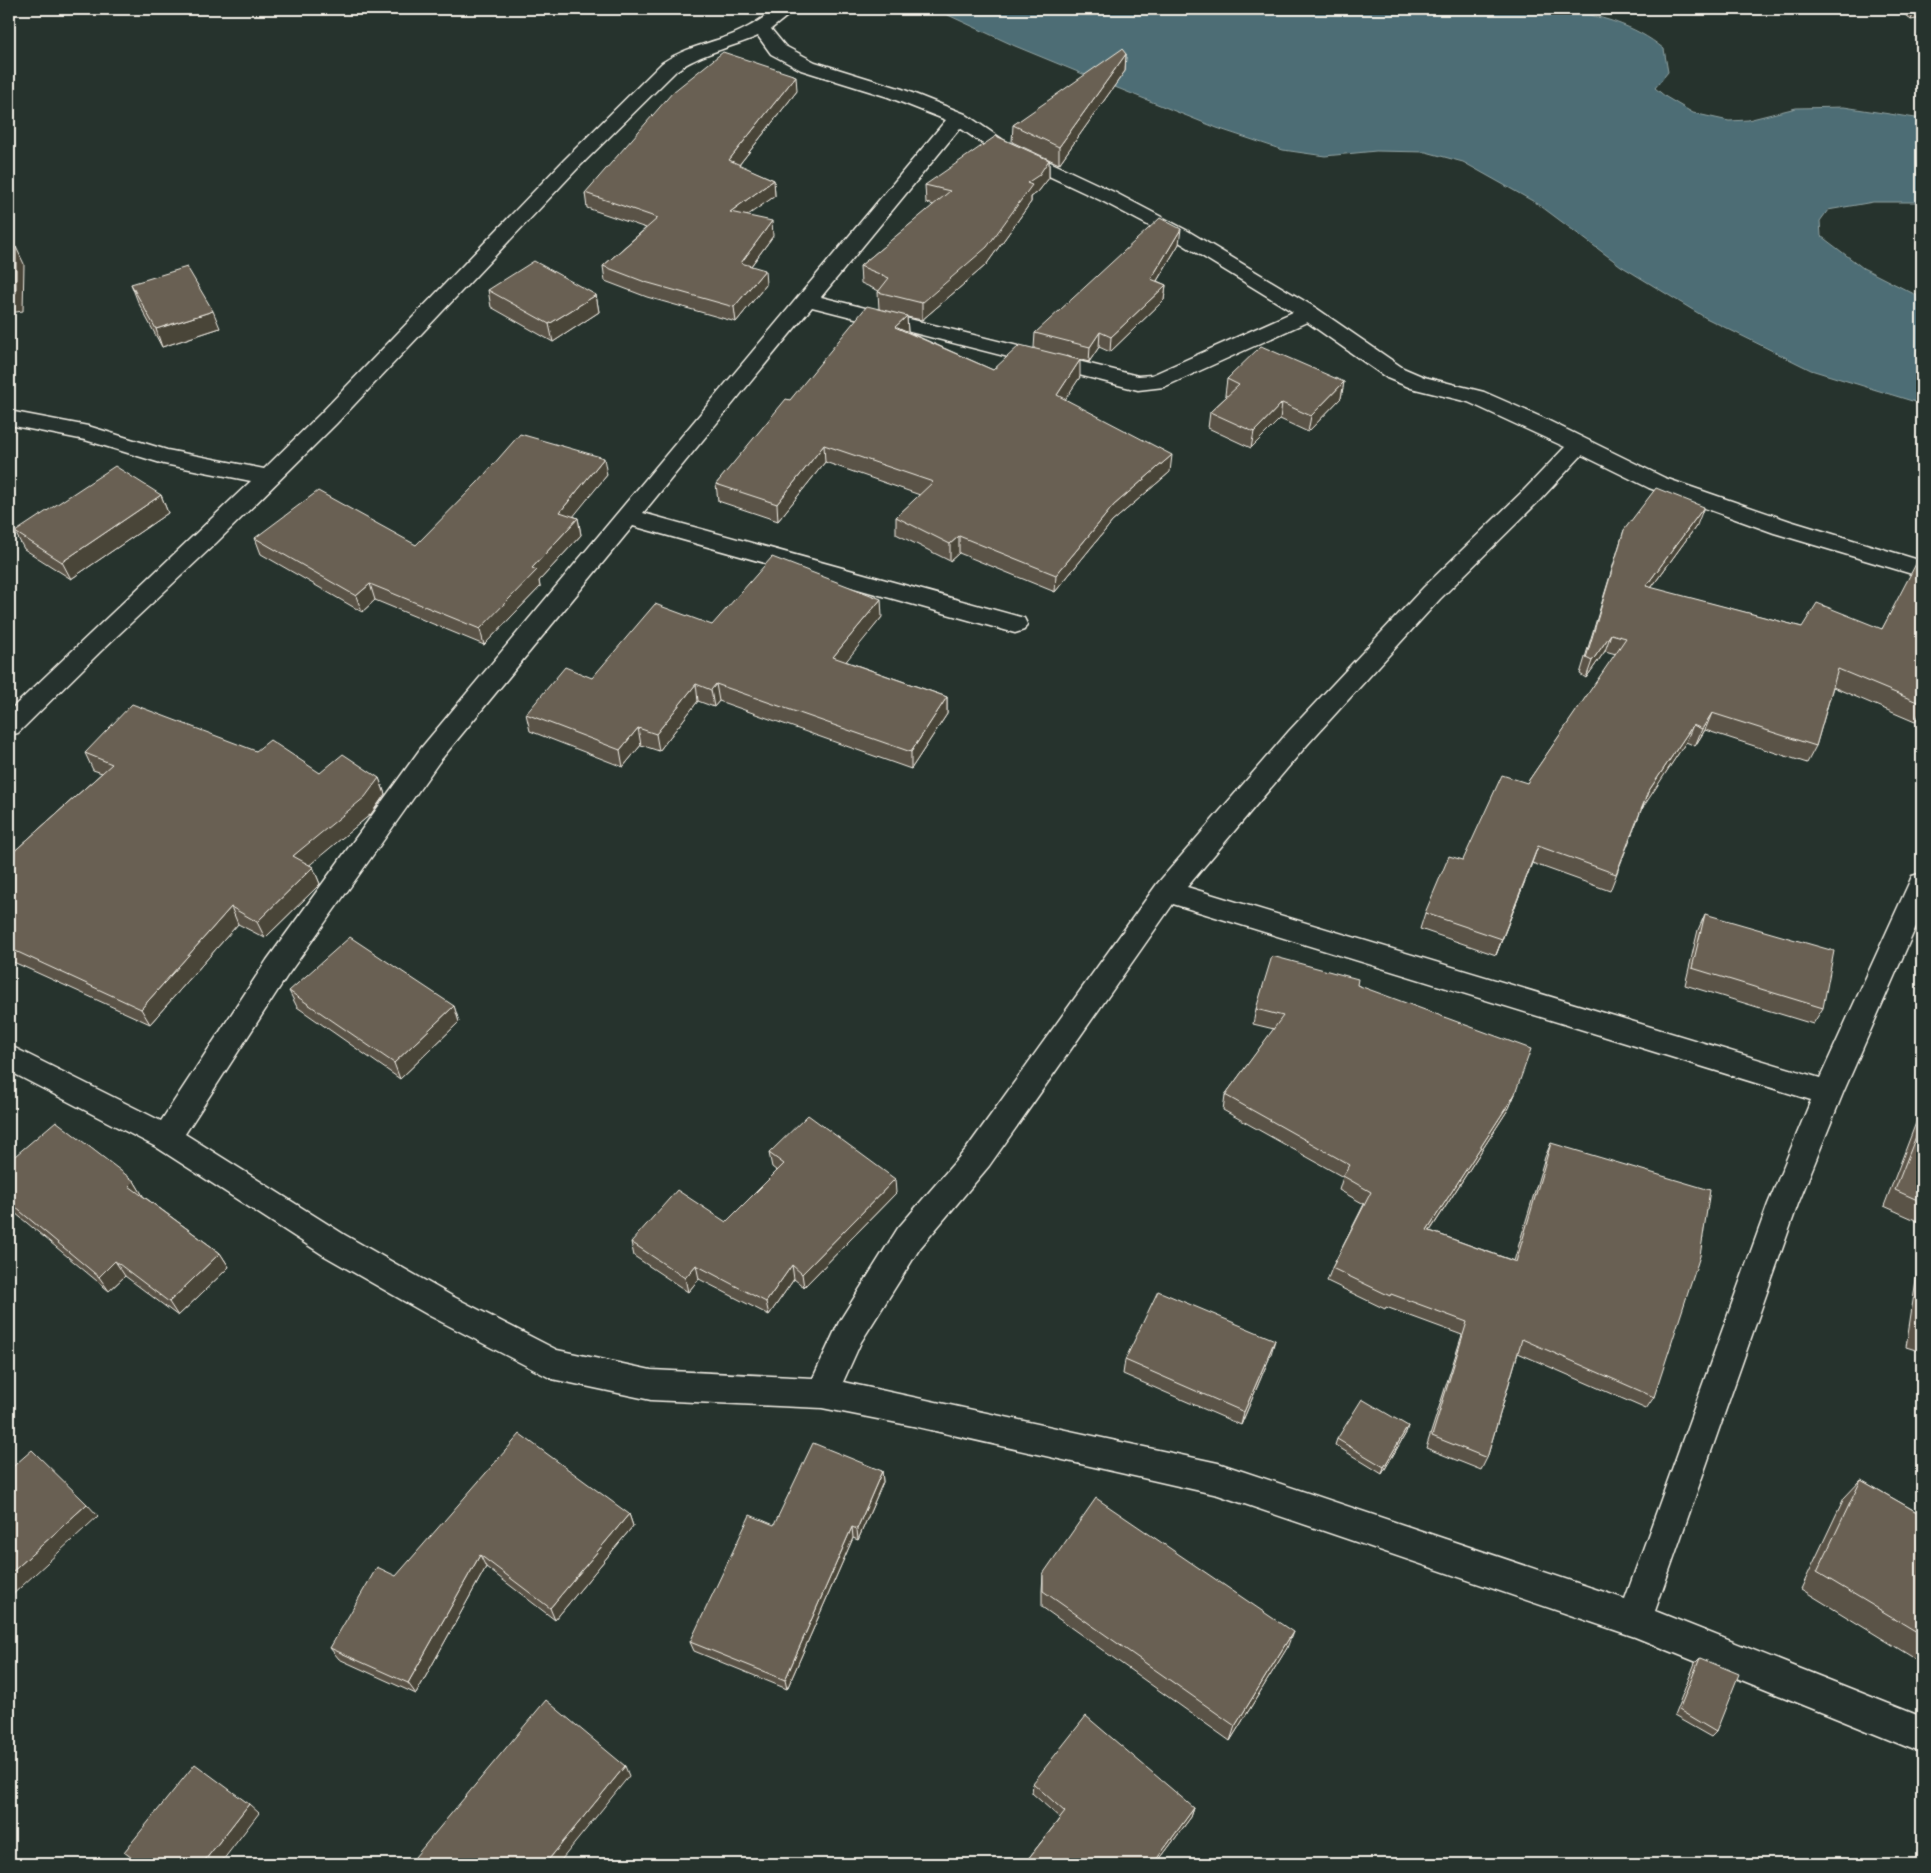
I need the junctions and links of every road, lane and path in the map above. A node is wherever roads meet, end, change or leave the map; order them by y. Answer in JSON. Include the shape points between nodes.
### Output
{"nodes":[{"id":1,"x":787,"y":9,"type":"edge"},
{"id":2,"x":761,"y":28,"type":"junction"},
{"id":3,"x":958,"y":118,"type":"junction"},
{"id":4,"x":808,"y":300,"type":"junction"},
{"id":5,"x":1309,"y":313,"type":"junction"},
{"id":6,"x":9,"y":418,"type":"edge"},
{"id":7,"x":1578,"y":445,"type":"junction"},
{"id":8,"x":268,"y":477,"type":"junction"},
{"id":9,"x":629,"y":517,"type":"junction"},
{"id":10,"x":1922,"y":570,"type":"edge"},
{"id":11,"x":1015,"y":624,"type":"dead end"},
{"id":12,"x":9,"y":726,"type":"edge"},
{"id":13,"x":1922,"y":883,"type":"edge"},
{"id":14,"x":1167,"y":892,"type":"junction"},
{"id":15,"x":9,"y":1057,"type":"edge"},
{"id":16,"x":1828,"y":1092,"type":"junction"},
{"id":17,"x":166,"y":1138,"type":"junction"},
{"id":18,"x":822,"y":1393,"type":"junction"},
{"id":19,"x":1636,"y":1620,"type":"junction"},
{"id":20,"x":1922,"y":1735,"type":"edge"}],
"edges":[{"from":1,"to":2,"type":"street"},
{"from":2,"to":3,"type":"street","via":[[778,50],[808,66],[895,93]]},
{"from":2,"to":8,"type":"street","via":[[683,57],[669,67],[570,164],[328,419]]},
{"from":3,"to":4,"type":"street"},
{"from":3,"to":5,"type":"street","via":[[996,144],[1181,235]]},
{"from":4,"to":5,"type":"street","via":[[1138,383],[1156,382]]},
{"from":4,"to":9,"type":"street"},
{"from":5,"to":7,"type":"street","via":[[1395,373],[1419,383],[1476,397]]},
{"from":6,"to":8,"type":"street","via":[[88,432],[164,457]]},
{"from":7,"to":10,"type":"street","via":[[1666,487],[1782,528]]},
{"from":7,"to":14,"type":"street","via":[[1432,593],[1318,716]]},
{"from":8,"to":12,"type":"street"},
{"from":9,"to":11,"type":"street"},
{"from":9,"to":17,"type":"street","via":[[430,755],[277,968]]},
{"from":13,"to":16,"type":"street"},
{"from":14,"to":16,"type":"street"},
{"from":14,"to":18,"type":"street","via":[[978,1157],[909,1238],[850,1332]]},
{"from":15,"to":17,"type":"street"},
{"from":16,"to":19,"type":"street","via":[[1783,1204]]},
{"from":17,"to":18,"type":"street","via":[[334,1245],[552,1364],[651,1385]]},
{"from":18,"to":19,"type":"street","via":[[913,1410],[1218,1479]]},
{"from":19,"to":20,"type":"street"}]}
